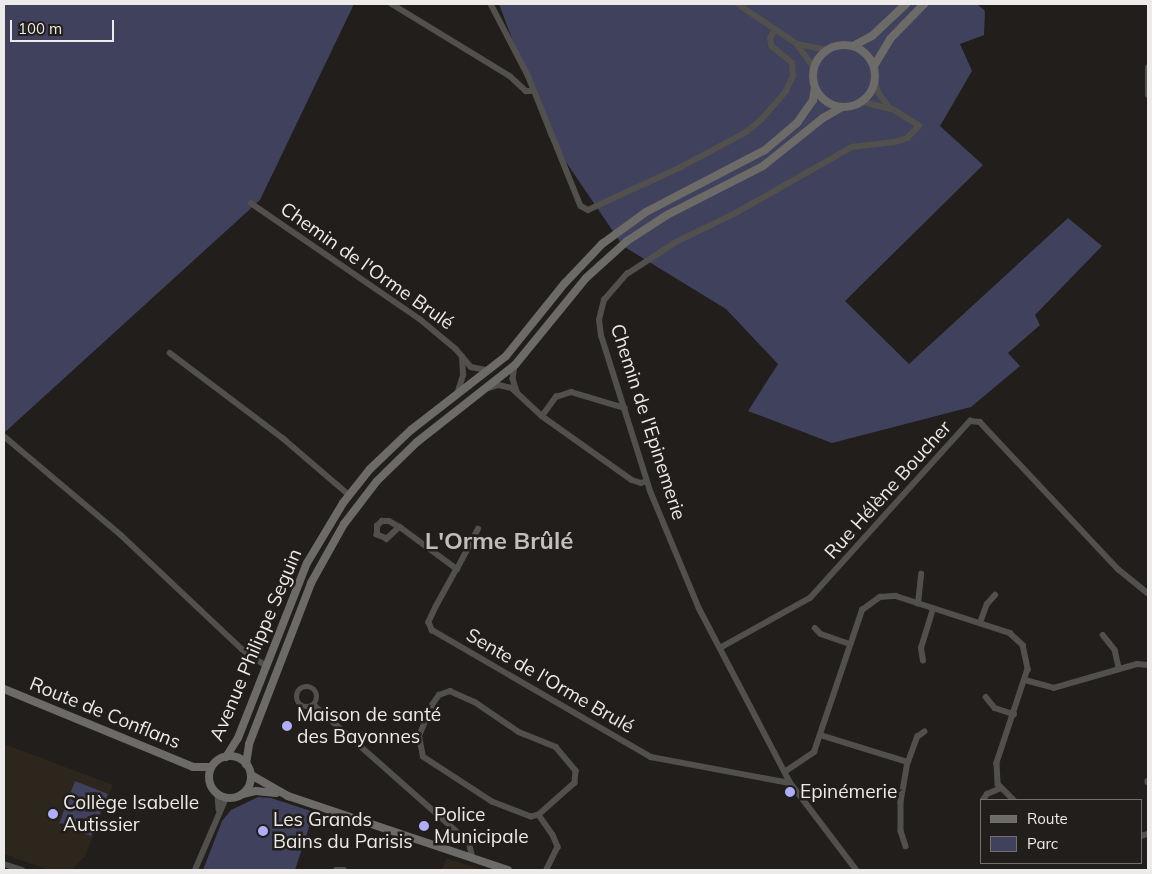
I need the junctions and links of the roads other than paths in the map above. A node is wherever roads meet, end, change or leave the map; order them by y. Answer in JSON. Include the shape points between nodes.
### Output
{"nodes":[{"id":1,"x":392,"y":4,"type":"edge"},
{"id":2,"x":491,"y":4,"type":"edge"},
{"id":3,"x":738,"y":4,"type":"edge"},
{"id":4,"x":906,"y":4,"type":"edge"},
{"id":5,"x":924,"y":4,"type":"edge"},
{"id":6,"x":775,"y":29,"type":"junction"},
{"id":7,"x":797,"y":44,"type":"junction"},
{"id":8,"x":853,"y":46,"type":"junction"},
{"id":9,"x":826,"y":50,"type":"junction"},
{"id":10,"x":874,"y":66,"type":"junction"},
{"id":11,"x":814,"y":67,"type":"junction"},
{"id":12,"x":1148,"y":67,"type":"edge"},
{"id":13,"x":875,"y":81,"type":"junction"},
{"id":14,"x":815,"y":88,"type":"junction"},
{"id":15,"x":533,"y":91,"type":"junction"},
{"id":16,"x":1148,"y":94,"type":"edge"},
{"id":17,"x":862,"y":102,"type":"junction"},
{"id":18,"x":842,"y":107,"type":"junction"},
{"id":19,"x":893,"y":110,"type":"junction"},
{"id":20,"x":252,"y":204,"type":"dead end"},
{"id":21,"x":170,"y":353,"type":"dead end"},
{"id":22,"x":462,"y":357,"type":"junction"},
{"id":23,"x":515,"y":365,"type":"junction"},
{"id":24,"x":491,"y":369,"type":"junction"},
{"id":25,"x":488,"y":388,"type":"junction"},
{"id":26,"x":516,"y":391,"type":"junction"},
{"id":27,"x":456,"y":396,"type":"junction"},
{"id":28,"x":626,"y":408,"type":"junction"},
{"id":29,"x":542,"y":416,"type":"junction"},
{"id":30,"x":4,"y":436,"type":"edge"},
{"id":31,"x":647,"y":481,"type":"junction"},
{"id":32,"x":349,"y":495,"type":"junction"},
{"id":33,"x":400,"y":527,"type":"dead end"},
{"id":34,"x":478,"y":529,"type":"dead end"},
{"id":35,"x":457,"y":569,"type":"junction"},
{"id":36,"x":921,"y":574,"type":"dead end"},
{"id":37,"x":1148,"y":593,"type":"edge"},
{"id":38,"x":995,"y":595,"type":"dead end"},
{"id":39,"x":918,"y":604,"type":"junction"},
{"id":40,"x":933,"y":608,"type":"junction"},
{"id":41,"x":980,"y":623,"type":"junction"},
{"id":42,"x":815,"y":628,"type":"dead end"},
{"id":43,"x":1103,"y":635,"type":"dead end"},
{"id":44,"x":850,"y":644,"type":"junction"},
{"id":45,"x":720,"y":648,"type":"junction"},
{"id":46,"x":923,"y":661,"type":"dead end"},
{"id":47,"x":266,"y":665,"type":"junction"},
{"id":48,"x":1148,"y":665,"type":"edge"},
{"id":49,"x":1119,"y":668,"type":"junction"},
{"id":50,"x":1025,"y":680,"type":"junction"},
{"id":51,"x":4,"y":689,"type":"edge"},
{"id":52,"x":986,"y":698,"type":"dead end"},
{"id":53,"x":314,"y":705,"type":"dead end"},
{"id":54,"x":1014,"y":714,"type":"junction"},
{"id":55,"x":924,"y":732,"type":"dead end"},
{"id":56,"x":820,"y":734,"type":"junction"},
{"id":57,"x":226,"y":757,"type":"junction"},
{"id":58,"x":908,"y":762,"type":"junction"},
{"id":59,"x":246,"y":764,"type":"junction"},
{"id":60,"x":193,"y":767,"type":"junction"},
{"id":61,"x":211,"y":768,"type":"junction"},
{"id":62,"x":786,"y":771,"type":"junction"},
{"id":63,"x":250,"y":775,"type":"junction"},
{"id":64,"x":209,"y":782,"type":"junction"},
{"id":65,"x":790,"y":783,"type":"junction"},
{"id":66,"x":1001,"y":788,"type":"junction"},
{"id":67,"x":243,"y":794,"type":"junction"},
{"id":68,"x":222,"y":796,"type":"junction"},
{"id":69,"x":288,"y":796,"type":"junction"},
{"id":70,"x":984,"y":799,"type":"edge"},
{"id":71,"x":1013,"y":799,"type":"edge"},
{"id":72,"x":539,"y":815,"type":"junction"},
{"id":73,"x":906,"y":846,"type":"dead end"},
{"id":74,"x":473,"y":858,"type":"junction"},
{"id":75,"x":4,"y":864,"type":"edge"},
{"id":76,"x":22,"y":870,"type":"edge"},
{"id":77,"x":195,"y":870,"type":"edge"},
{"id":78,"x":336,"y":870,"type":"edge"},
{"id":79,"x":344,"y":870,"type":"edge"},
{"id":80,"x":504,"y":870,"type":"edge"},
{"id":81,"x":547,"y":870,"type":"edge"},
{"id":82,"x":856,"y":870,"type":"edge"}],
"edges":[{"from":1,"to":15,"type":"street","via":[[510,76],[526,91]]},
{"from":2,"to":15,"type":"street"},
{"from":3,"to":6,"type":"street"},
{"from":4,"to":8,"type":"main road","via":[[872,36]]},
{"from":5,"to":10,"type":"main road","via":[[890,39]]},
{"from":6,"to":7,"type":"street"},
{"from":6,"to":15,"type":"street","via":[[770,39],[772,46],[792,63],[793,76],[786,91],[760,120],[745,133],[594,209],[581,206]]},
{"from":7,"to":9,"type":"street"},
{"from":7,"to":11,"type":"street"},
{"from":8,"to":9,"type":"main road","via":[[839,45]]},
{"from":8,"to":10,"type":"main road","via":[[864,51]]},
{"from":9,"to":11,"type":"main road"},
{"from":10,"to":13,"type":"main road"},
{"from":11,"to":14,"type":"main road"},
{"from":12,"to":16,"type":"street"},
{"from":13,"to":17,"type":"main road"},
{"from":13,"to":19,"type":"street","via":[[879,93]]},
{"from":14,"to":18,"type":"main road","via":[[826,101]]},
{"from":14,"to":24,"type":"main road","name":"Avenue Philippe Seguin","via":[[814,100],[802,117],[765,150],[646,212],[602,244]]},
{"from":17,"to":18,"type":"main road"},
{"from":17,"to":19,"type":"street"},
{"from":18,"to":23,"type":"main road","name":"Avenue Philippe Seguin","via":[[823,118],[763,166],[667,215],[627,241],[586,278]]},
{"from":19,"to":28,"type":"street","name":"Chemin de l'Epinemerie","via":[[919,126],[907,138],[852,147],[734,214],[676,242],[627,274],[604,300],[599,320],[601,336]]},
{"from":20,"to":22,"type":"street","name":"Chemin de l'Orme Brulé","via":[[420,319]]},
{"from":21,"to":32,"type":"street","via":[[284,439]]},
{"from":22,"to":24,"type":"street","name":"Chemin de l'Orme Brulé","via":[[474,369]]},
{"from":22,"to":27,"type":"street","via":[[463,376]]},
{"from":23,"to":25,"type":"main road","name":"Avenue Philippe Seguin"},
{"from":23,"to":26,"type":"street","via":[[513,380]]},
{"from":24,"to":27,"type":"main road","name":"Avenue Philippe Seguin"},
{"from":25,"to":26,"type":"street","via":[[503,385]]},
{"from":25,"to":59,"type":"main road","name":"Avenue Philippe Seguin","via":[[398,459],[344,524],[306,595],[249,744]]},
{"from":26,"to":29,"type":"street"},
{"from":27,"to":32,"type":"main road","name":"Avenue Philippe Seguin","via":[[389,450]]},
{"from":28,"to":29,"type":"street","via":[[571,392],[556,397]]},
{"from":28,"to":31,"type":"street","name":"Chemin de l'Epinemerie"},
{"from":29,"to":31,"type":"street","via":[[632,480]]},
{"from":30,"to":47,"type":"street","via":[[121,535],[242,649]]},
{"from":31,"to":45,"type":"street","name":"Chemin de l'Epinemerie","via":[[699,609]]},
{"from":32,"to":47,"type":"main road","name":"Avenue Philippe Seguin","via":[[307,562]]},
{"from":33,"to":35,"type":"street"},
{"from":34,"to":35,"type":"street"},
{"from":35,"to":65,"type":"street","name":"Sente de l'Orme Brulé","via":[[432,614],[432,630],[651,757]]},
{"from":36,"to":39,"type":"street"},
{"from":37,"to":45,"type":"street","name":"Rue Hélène Boucher","via":[[1099,550],[980,422],[970,422],[810,598]]},
{"from":38,"to":41,"type":"street","via":[[986,604]]},
{"from":39,"to":40,"type":"street"},
{"from":39,"to":44,"type":"street","via":[[896,596],[873,600],[862,610]]},
{"from":40,"to":41,"type":"street"},
{"from":40,"to":46,"type":"street","via":[[921,648]]},
{"from":41,"to":50,"type":"street","via":[[1010,633],[1023,645],[1028,657]]},
{"from":42,"to":44,"type":"street","via":[[821,634]]},
{"from":43,"to":49,"type":"street","via":[[1115,650]]},
{"from":44,"to":56,"type":"street"},
{"from":45,"to":62,"type":"street","name":"Chemin de l'Epinemerie"},
{"from":47,"to":57,"type":"main road","name":"Avenue Philippe Seguin","via":[[238,738]]},
{"from":48,"to":49,"type":"street"},
{"from":49,"to":50,"type":"street","via":[[1054,688]]},
{"from":50,"to":54,"type":"street"},
{"from":51,"to":60,"type":"main road","name":"Route de Conflans"},
{"from":52,"to":54,"type":"street","via":[[994,708]]},
{"from":53,"to":74,"type":"street","via":[[469,842]]},
{"from":54,"to":66,"type":"street","via":[[997,763]]},
{"from":55,"to":58,"type":"street","via":[[916,737]]},
{"from":56,"to":58,"type":"street"},
{"from":56,"to":62,"type":"street","via":[[810,757]]},
{"from":57,"to":59,"type":"main road","via":[[237,758]]},
{"from":57,"to":61,"type":"main road"},
{"from":58,"to":73,"type":"street","via":[[901,802],[901,831]]},
{"from":59,"to":63,"type":"main road"},
{"from":60,"to":61,"type":"main road","name":"Route de Conflans"},
{"from":60,"to":64,"type":"main road","name":"Route de Conflans"},
{"from":61,"to":64,"type":"main road"},
{"from":62,"to":65,"type":"street","name":"Chemin de l'Epinemerie"},
{"from":63,"to":67,"type":"main road"},
{"from":63,"to":69,"type":"main road"},
{"from":64,"to":68,"type":"main road"},
{"from":65,"to":82,"type":"street","name":"Chemin de l'Epinemerie"},
{"from":66,"to":70,"type":"street"},
{"from":66,"to":71,"type":"street"},
{"from":67,"to":68,"type":"main road"},
{"from":67,"to":69,"type":"main road","via":[[256,791]]},
{"from":68,"to":77,"type":"street"},
{"from":69,"to":74,"type":"main road"},
{"from":72,"to":72,"type":"street","via":[[530,818],[505,809],[424,757],[419,736],[434,699],[450,691],[463,695],[519,732],[556,747],[569,760],[576,771],[575,782]]},
{"from":72,"to":81,"type":"street","via":[[554,835],[558,847]]},
{"from":74,"to":80,"type":"main road"},
{"from":75,"to":76,"type":"street"},
{"from":78,"to":79,"type":"street"}]}
